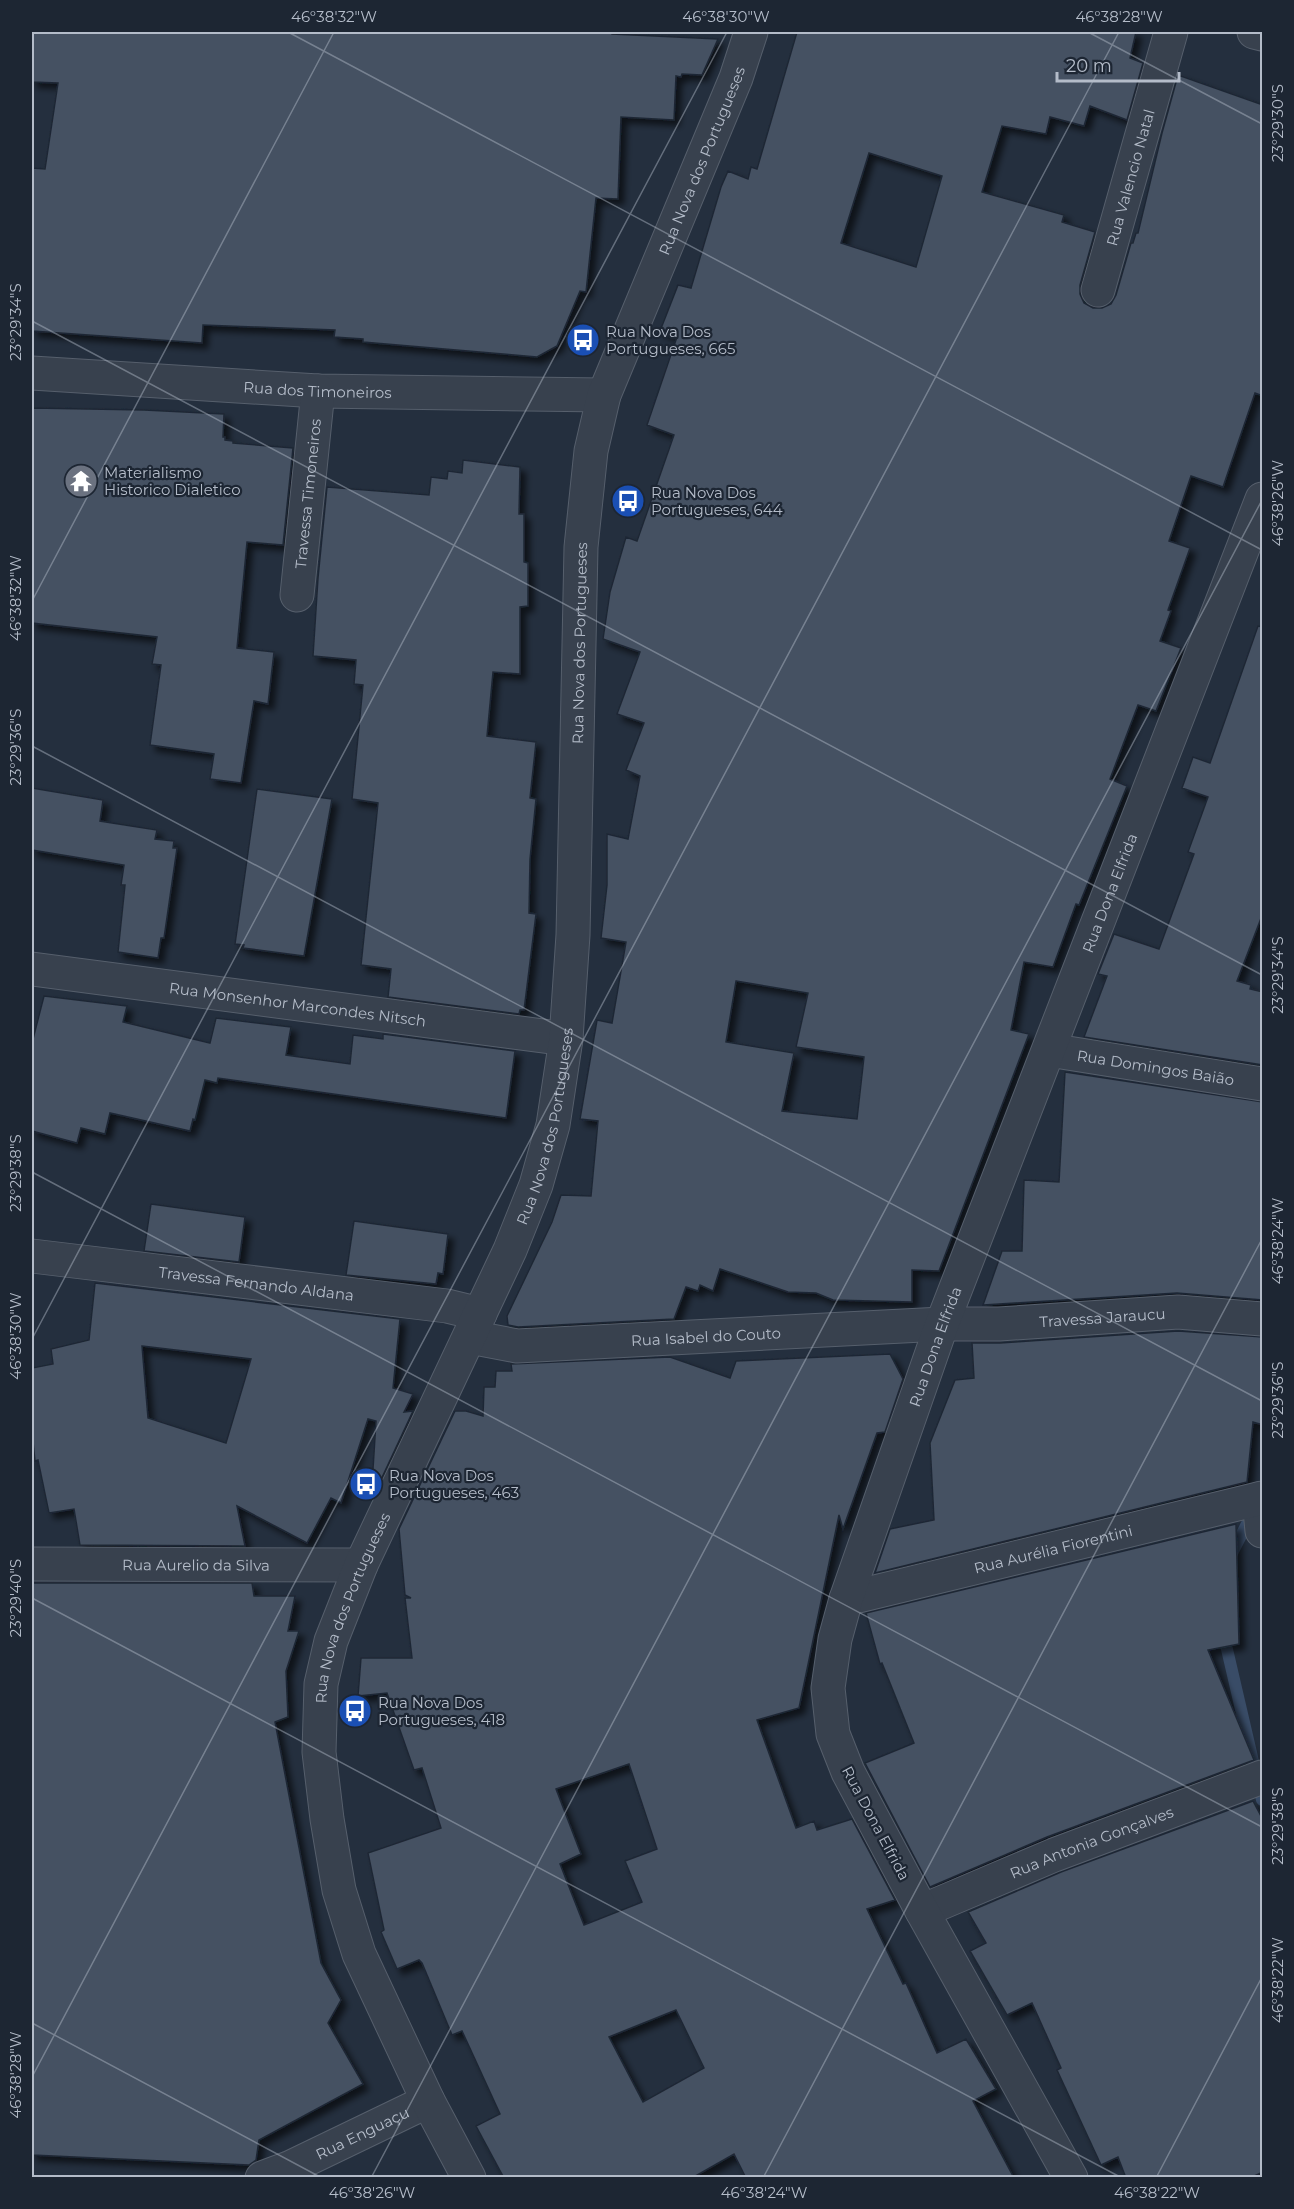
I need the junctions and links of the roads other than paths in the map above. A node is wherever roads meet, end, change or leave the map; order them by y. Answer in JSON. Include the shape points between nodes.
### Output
{"nodes":[{"id":1,"x":751,"y":32,"type":"edge"},
{"id":2,"x":1171,"y":32,"type":"edge"},
{"id":3,"x":1254,"y":32,"type":"edge"},
{"id":4,"x":1263,"y":34,"type":"edge"},
{"id":5,"x":1098,"y":290,"type":"dead end"},
{"id":6,"x":32,"y":373,"type":"edge"},
{"id":7,"x":318,"y":391,"type":"junction"},
{"id":8,"x":604,"y":395,"type":"junction"},
{"id":9,"x":1263,"y":499,"type":"edge"},
{"id":10,"x":297,"y":595,"type":"dead end"},
{"id":11,"x":32,"y":969,"type":"edge"},
{"id":12,"x":566,"y":1039,"type":"junction"},
{"id":13,"x":1049,"y":1050,"type":"junction"},
{"id":14,"x":1263,"y":1084,"type":"edge"},
{"id":15,"x":32,"y":1256,"type":"edge"},
{"id":16,"x":1263,"y":1319,"type":"edge"},
{"id":17,"x":942,"y":1324,"type":"junction"},
{"id":18,"x":475,"y":1326,"type":"junction"},
{"id":19,"x":1261,"y":1509,"type":"edge"},
{"id":20,"x":32,"y":1564,"type":"edge"},
{"id":21,"x":361,"y":1565,"type":"junction"},
{"id":22,"x":846,"y":1599,"type":"junction"},
{"id":23,"x":1263,"y":1777,"type":"edge"},
{"id":24,"x":922,"y":1911,"type":"junction"},
{"id":25,"x":428,"y":2101,"type":"junction"},
{"id":26,"x":262,"y":2178,"type":"edge"},
{"id":27,"x":469,"y":2178,"type":"edge"},
{"id":28,"x":1071,"y":2178,"type":"edge"}],
"edges":[{"from":1,"to":8,"type":"street","name":"Rua Nova dos Portugueses","via":[[736,78]]},
{"from":2,"to":5,"type":"street","name":"Rua Valencio Natal"},
{"from":3,"to":4,"type":"street"},
{"from":6,"to":7,"type":"street","name":"Rua dos Timoneiros"},
{"from":7,"to":8,"type":"street","name":"Rua dos Timoneiros"},
{"from":7,"to":10,"type":"street","name":"Travessa Timoneiros"},
{"from":8,"to":12,"type":"street","name":"Rua Nova dos Portugueses","via":[[591,451],[581,547],[573,935]]},
{"from":9,"to":13,"type":"street","name":"Rua Dona Elfrida"},
{"from":11,"to":12,"type":"street","name":"Rua Monsenhor Marcondes Nitsch"},
{"from":12,"to":18,"type":"street","name":"Rua Nova dos Portugueses","via":[[553,1125],[536,1185]]},
{"from":13,"to":14,"type":"street","name":"Rua Domingos Baião"},
{"from":13,"to":17,"type":"street","name":"Rua Dona Elfrida"},
{"from":15,"to":18,"type":"street","name":"Travessa Fernando Aldana","via":[[447,1306]]},
{"from":16,"to":17,"type":"street","name":"Travessa Jaraucu","via":[[1178,1312]]},
{"from":17,"to":18,"type":"street","name":"Rua Isabel do Couto","via":[[517,1346]]},
{"from":17,"to":22,"type":"street","name":"Rua Dona Elfrida"},
{"from":18,"to":21,"type":"street","name":"Rua Nova dos Portugueses"},
{"from":19,"to":22,"type":"street","name":"Rua Aurélia Fiorentini"},
{"from":20,"to":21,"type":"street","name":"Rua Aurelio da Silva"},
{"from":21,"to":25,"type":"street","name":"Rua Nova dos Portugueses","via":[[331,1641],[321,1684],[319,1752],[327,1820],[339,1890],[359,1954]]},
{"from":22,"to":24,"type":"street","name":"Rua Dona Elfrida","via":[[828,1688],[833,1734],[848,1772]]},
{"from":23,"to":24,"type":"street","name":"Rua Antonia Gonçalves","via":[[1053,1855]]},
{"from":24,"to":28,"type":"street","name":"Rua Dona Elfrida"},
{"from":25,"to":26,"type":"street","name":"Rua Enguaçu"},
{"from":25,"to":27,"type":"street","name":"Rua Nova dos Portugueses"}]}
